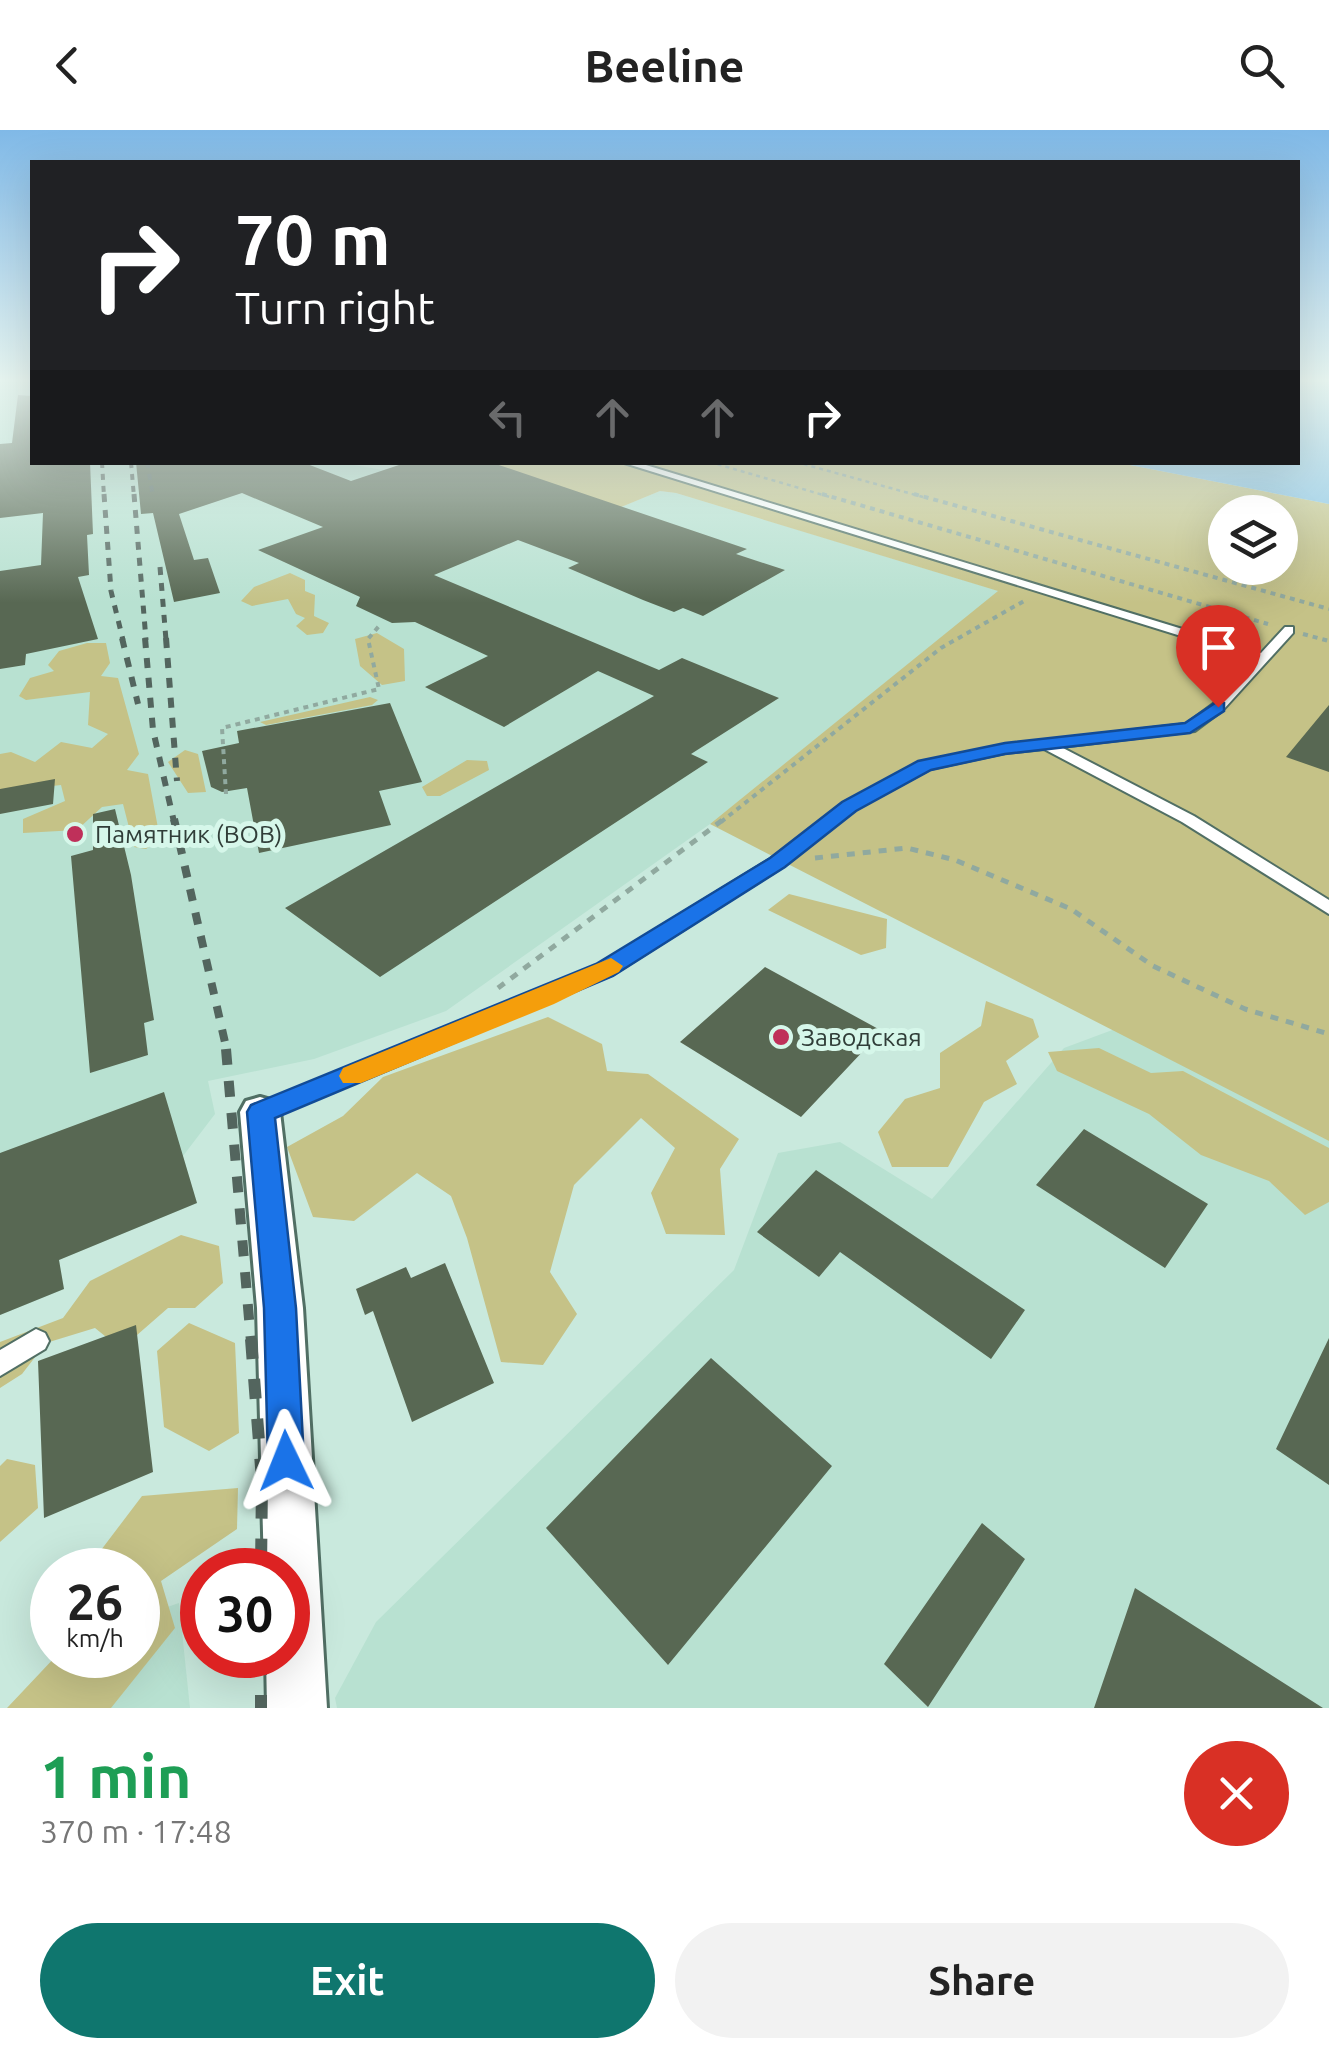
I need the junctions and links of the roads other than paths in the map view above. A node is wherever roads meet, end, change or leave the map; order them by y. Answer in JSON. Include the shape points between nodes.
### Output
{"nodes":[{"id":1,"x":635,"y":465,"type":"edge"},
{"id":2,"x":1289,"y":630,"type":"road end"},
{"id":3,"x":1262,"y":657,"type":"junction"},
{"id":4,"x":1045,"y":744,"type":"junction"},
{"id":5,"x":1329,"y":908,"type":"edge"},
{"id":6,"x":260,"y":1112,"type":"joint"},
{"id":7,"x":36,"y":1342,"type":"dead end"},
{"id":8,"x":0,"y":1364,"type":"edge"},
{"id":9,"x":297,"y":1708,"type":"edge"}],
"edges":[{"from":1,"to":3,"type":"lane"},
{"from":2,"to":3,"type":"lane"},
{"from":3,"to":4,"type":"lane","via":[[1190,728]]},
{"from":4,"to":5,"type":"lane","via":[[1188,818]]},
{"from":4,"to":6,"type":"lane","via":[[925,766],[849,806],[778,862],[605,970]]},
{"from":6,"to":9,"type":"street","via":[[280,1308]]},
{"from":7,"to":8,"type":"lane"}]}
